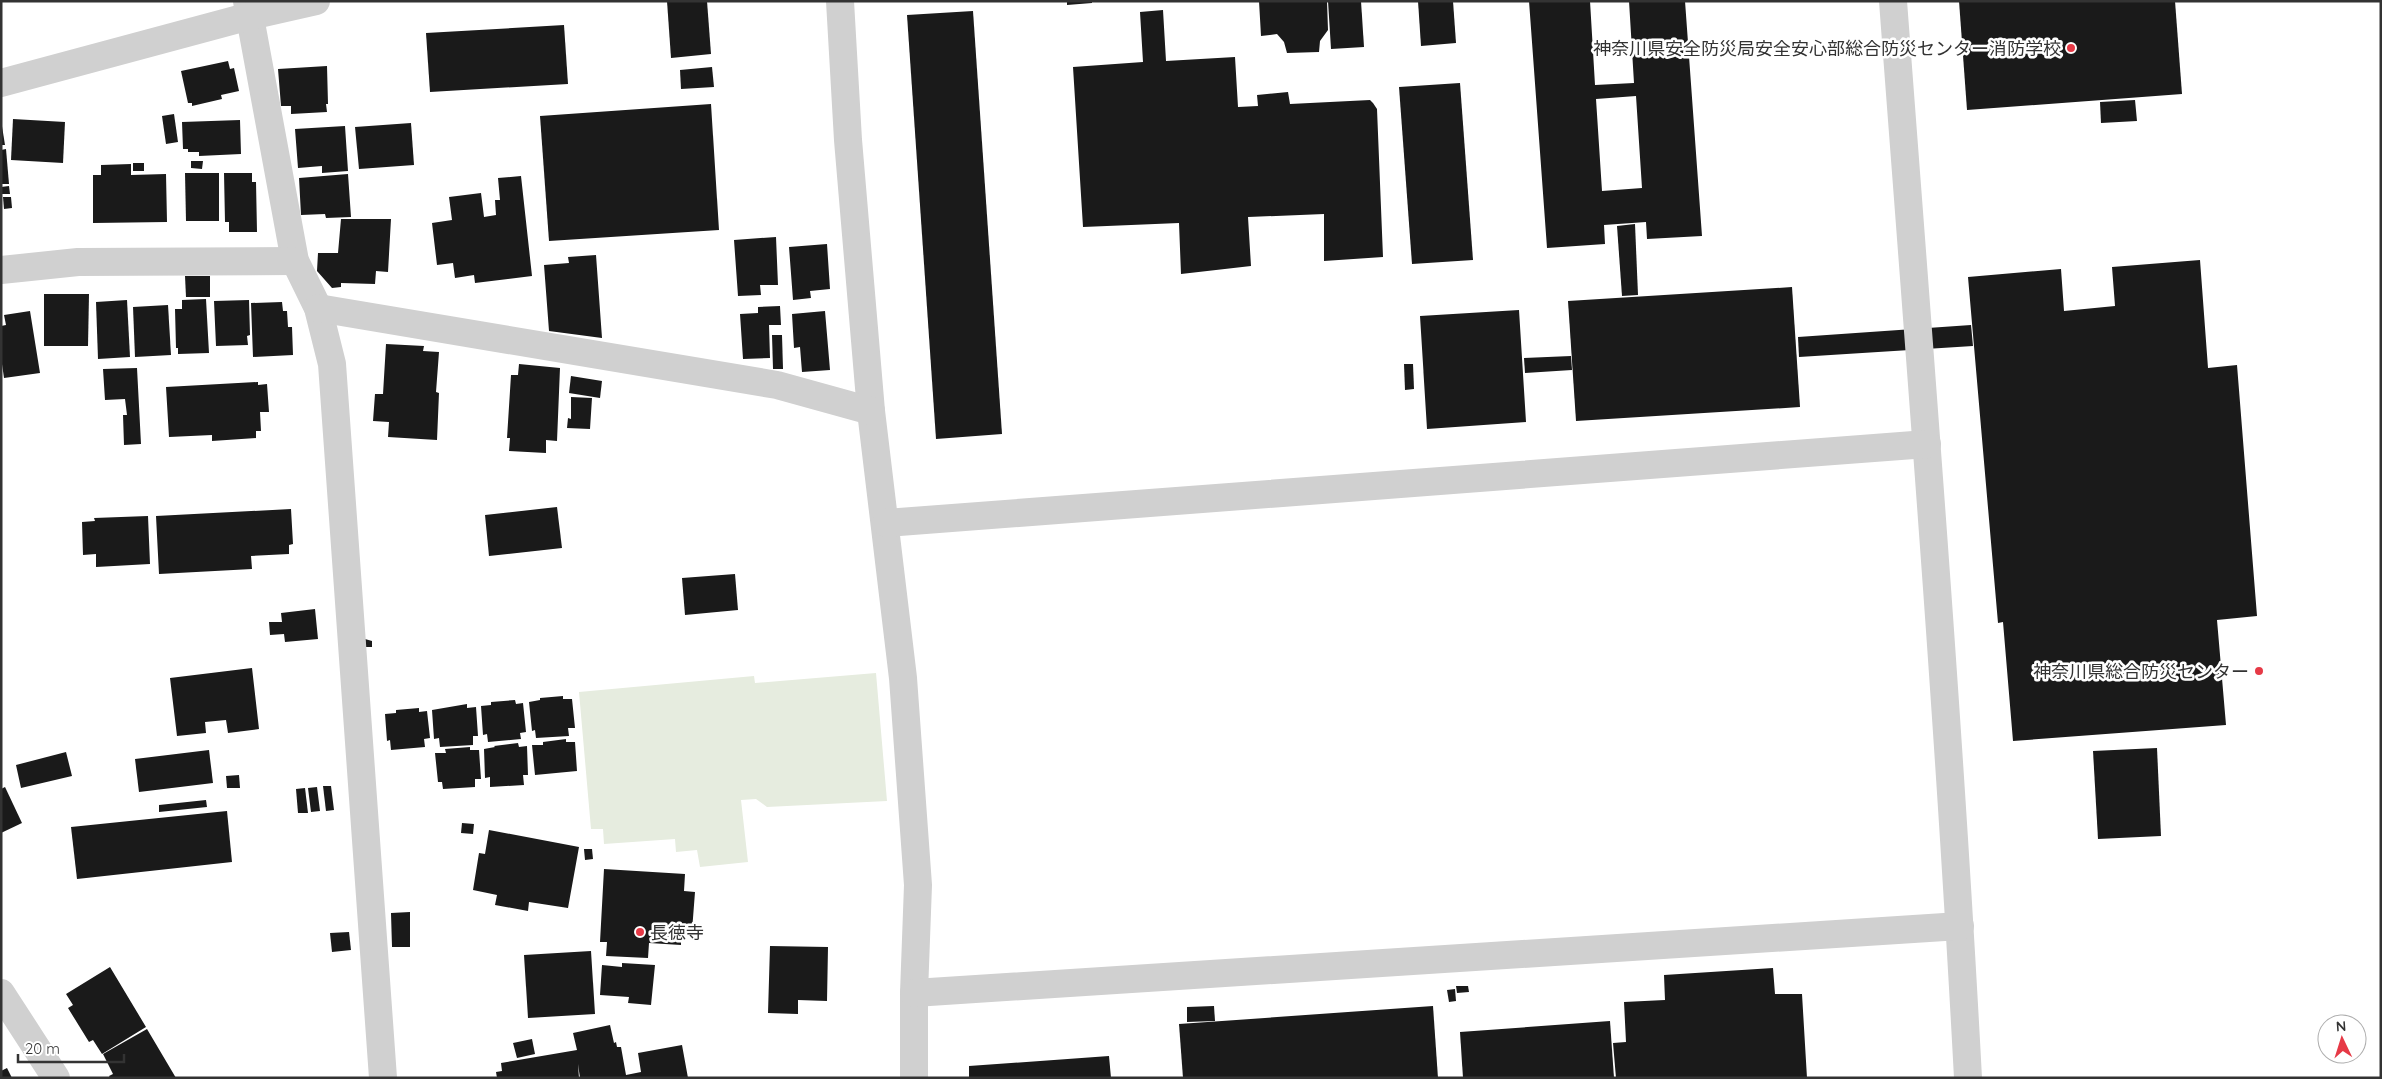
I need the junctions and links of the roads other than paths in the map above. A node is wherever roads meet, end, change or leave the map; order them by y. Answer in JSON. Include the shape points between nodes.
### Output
{"nodes":[{"id":1,"x":316,"y":1,"type":"edge"},
{"id":2,"x":840,"y":1,"type":"edge"},
{"id":3,"x":1893,"y":1,"type":"edge"},
{"id":4,"x":248,"y":9,"type":"edge"},
{"id":5,"x":1,"y":83,"type":"edge"},
{"id":6,"x":295,"y":261,"type":"junction"},
{"id":7,"x":1,"y":270,"type":"edge"},
{"id":8,"x":318,"y":308,"type":"junction"},
{"id":9,"x":871,"y":411,"type":"junction"},
{"id":10,"x":1927,"y":444,"type":"junction"},
{"id":11,"x":886,"y":523,"type":"junction"},
{"id":12,"x":1960,"y":926,"type":"junction"},
{"id":13,"x":1,"y":993,"type":"edge"},
{"id":14,"x":914,"y":994,"type":"junction"},
{"id":15,"x":56,"y":1078,"type":"edge"},
{"id":16,"x":383,"y":1078,"type":"edge"},
{"id":17,"x":914,"y":1078,"type":"edge"},
{"id":18,"x":1968,"y":1078,"type":"edge"}],
"edges":[{"from":1,"to":4,"type":"street"},
{"from":2,"to":9,"type":"street"},
{"from":3,"to":10,"type":"street"},
{"from":4,"to":5,"type":"street"},
{"from":4,"to":6,"type":"street"},
{"from":6,"to":7,"type":"street","via":[[78,262]]},
{"from":6,"to":8,"type":"street"},
{"from":8,"to":9,"type":"street","via":[[777,385]]},
{"from":8,"to":16,"type":"street","via":[[332,364]]},
{"from":9,"to":11,"type":"street"},
{"from":10,"to":11,"type":"street"},
{"from":10,"to":12,"type":"street"},
{"from":11,"to":14,"type":"street","via":[[903,678],[918,884]]},
{"from":12,"to":14,"type":"street"},
{"from":12,"to":18,"type":"street"},
{"from":13,"to":15,"type":"street"},
{"from":14,"to":17,"type":"street"}]}
